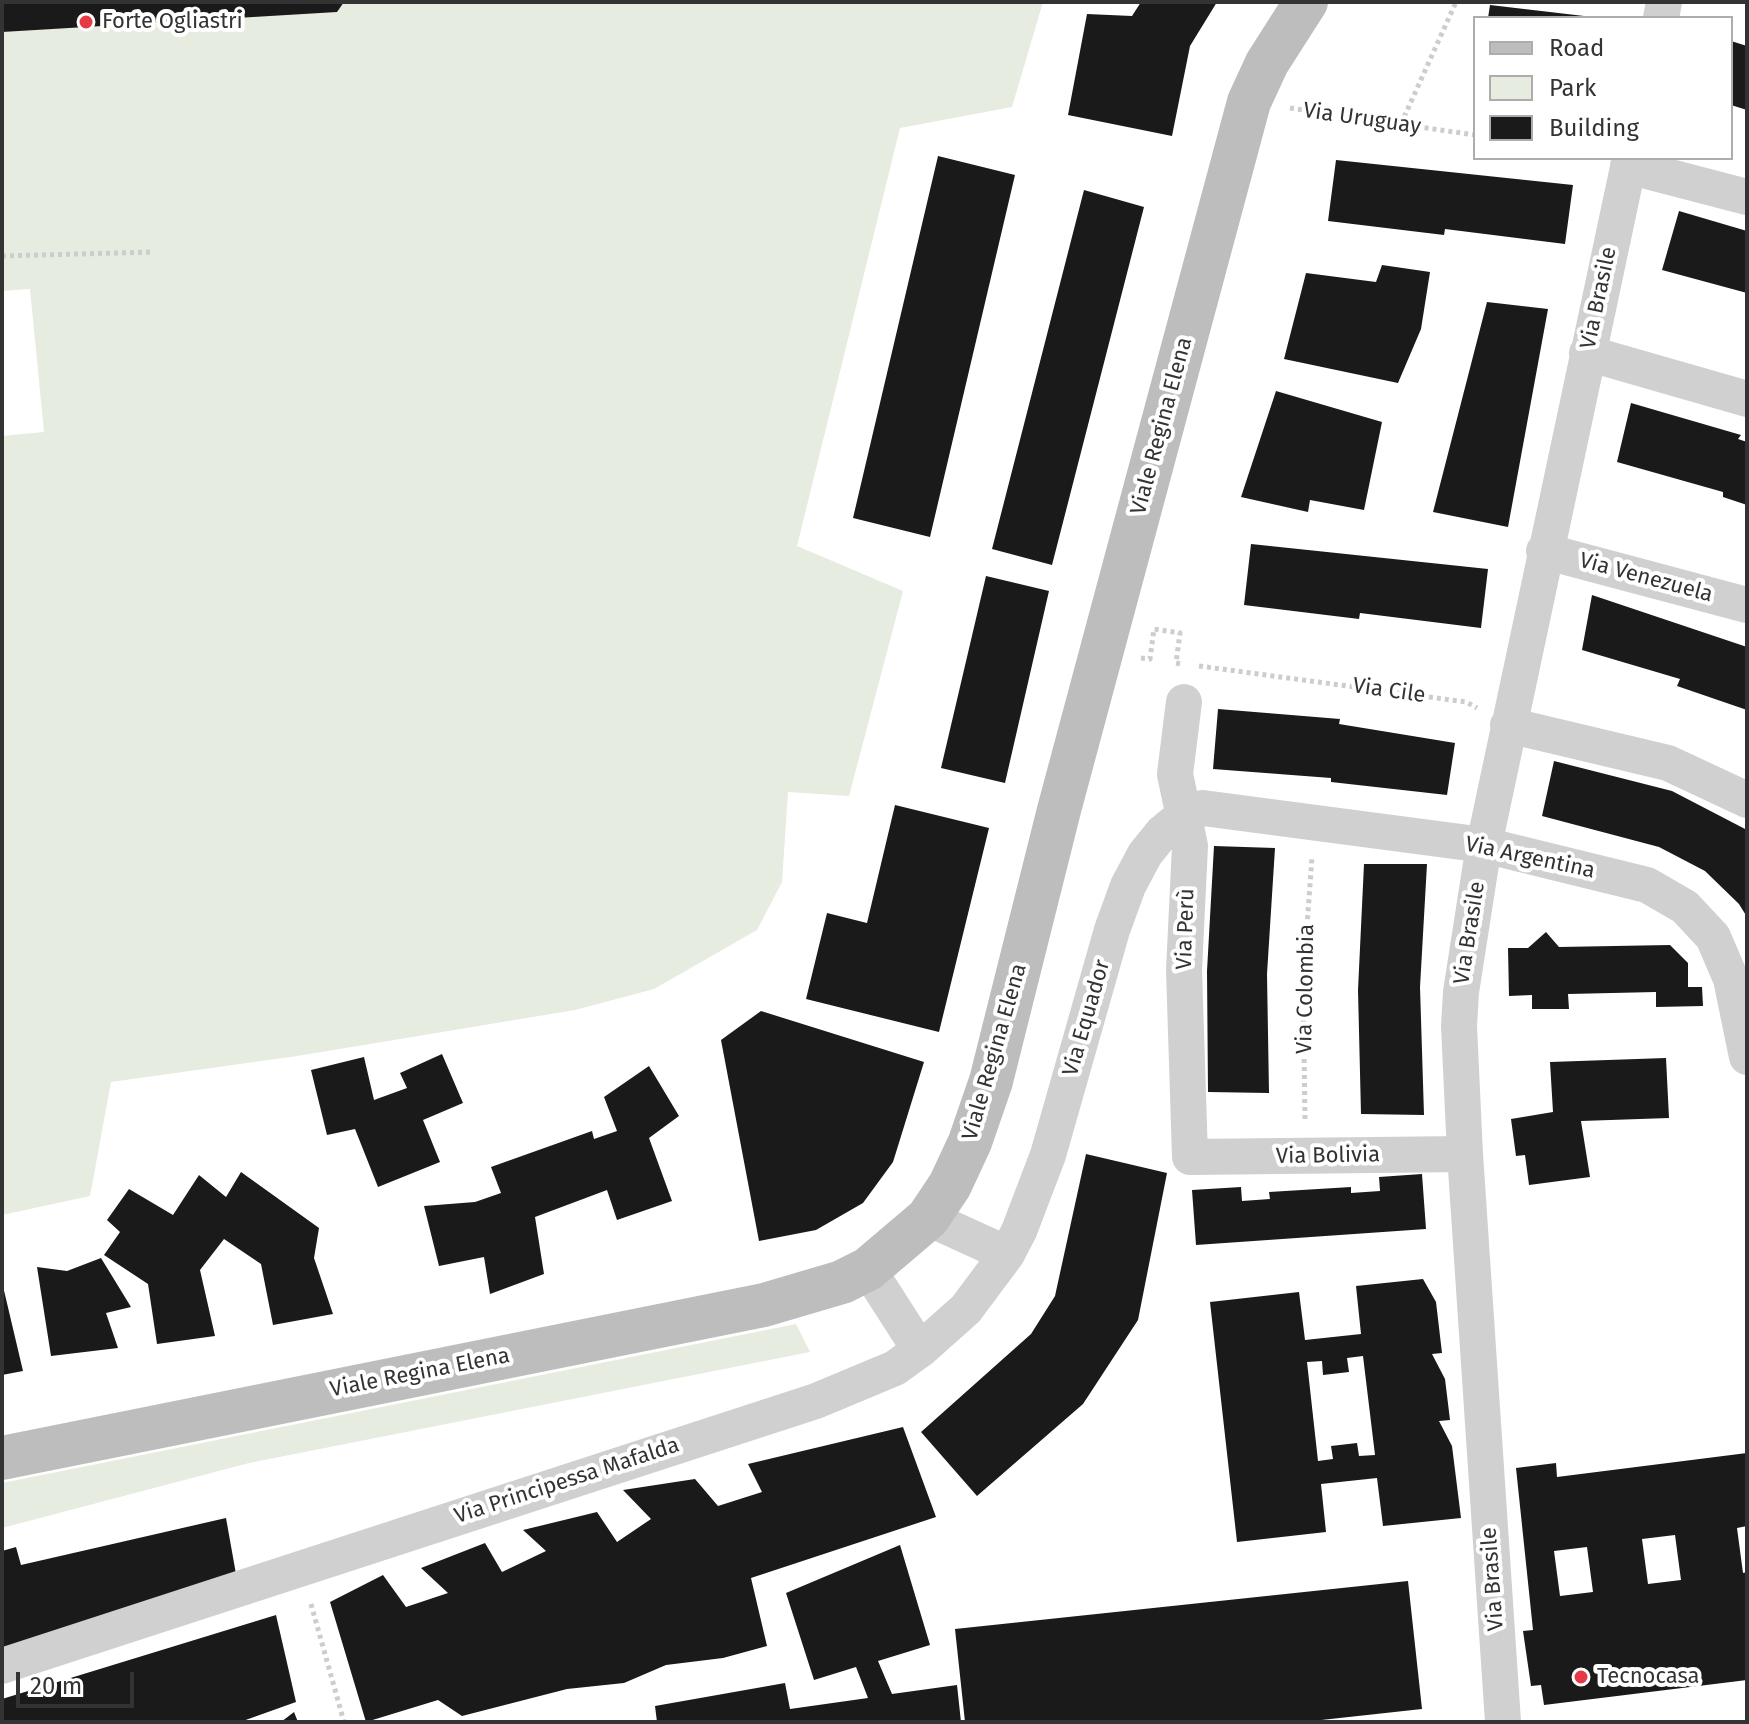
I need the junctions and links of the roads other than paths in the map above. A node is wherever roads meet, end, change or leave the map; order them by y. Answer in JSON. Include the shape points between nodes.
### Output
{"nodes":[{"id":1,"x":1306,"y":2,"type":"edge"},
{"id":2,"x":1629,"y":162,"type":"edge"},
{"id":3,"x":1747,"y":197,"type":"edge"},
{"id":4,"x":1587,"y":353,"type":"junction"},
{"id":5,"x":1747,"y":399,"type":"edge"},
{"id":6,"x":1544,"y":551,"type":"junction"},
{"id":7,"x":1747,"y":605,"type":"edge"},
{"id":8,"x":1184,"y":702,"type":"dead end"},
{"id":9,"x":1508,"y":725,"type":"junction"},
{"id":10,"x":1747,"y":800,"type":"edge"},
{"id":11,"x":1193,"y":811,"type":"junction"},
{"id":12,"x":1484,"y":845,"type":"junction"},
{"id":13,"x":1747,"y":1057,"type":"edge"},
{"id":14,"x":1465,"y":1154,"type":"junction"},
{"id":15,"x":1190,"y":1157,"type":"joint"},
{"id":16,"x":928,"y":1218,"type":"junction"},
{"id":17,"x":1007,"y":1254,"type":"junction"},
{"id":18,"x":868,"y":1269,"type":"junction"},
{"id":19,"x":920,"y":1350,"type":"junction"},
{"id":20,"x":2,"y":1458,"type":"edge"},
{"id":21,"x":2,"y":1666,"type":"edge"},
{"id":22,"x":1503,"y":1722,"type":"edge"}],
"edges":[{"from":1,"to":16,"type":"main road","name":"Viale Regina Elena","via":[[1249,102],[991,1081],[950,1185]]},
{"from":2,"to":3,"type":"street"},
{"from":2,"to":4,"type":"street","name":"Via Brasile"},
{"from":4,"to":5,"type":"street"},
{"from":4,"to":6,"type":"street","name":"Via Brasile"},
{"from":6,"to":7,"type":"street","name":"Via Venezuela"},
{"from":6,"to":9,"type":"street","name":"Via Brasile"},
{"from":8,"to":11,"type":"street","name":"Via Perù","via":[[1175,774]]},
{"from":9,"to":10,"type":"street","via":[[1668,763]]},
{"from":9,"to":12,"type":"street","name":"Via Brasile"},
{"from":11,"to":12,"type":"street","name":"Via Argentina"},
{"from":11,"to":15,"type":"street","name":"Via Perù","via":[[1184,970]]},
{"from":11,"to":17,"type":"street","name":"Via Equador","via":[[1162,833],[1128,886],[1039,1183]]},
{"from":12,"to":13,"type":"street","name":"Via Argentina","via":[[1625,878],[1668,894],[1685,907],[1713,937],[1724,958]]},
{"from":12,"to":14,"type":"street","name":"Via Brasile","via":[[1459,1026]]},
{"from":14,"to":15,"type":"street","name":"Via Bolivia"},
{"from":14,"to":22,"type":"street","name":"Via Brasile"},
{"from":16,"to":17,"type":"street"},
{"from":16,"to":18,"type":"main road","name":"Viale Regina Elena"},
{"from":17,"to":19,"type":"street","name":"Via Principessa Mafalda","via":[[966,1309]]},
{"from":18,"to":19,"type":"street"},
{"from":18,"to":20,"type":"main road","name":"Viale Regina Elena","via":[[764,1305]]},
{"from":19,"to":21,"type":"street","name":"Via Principessa Mafalda","via":[[883,1373],[816,1401]]}]}
